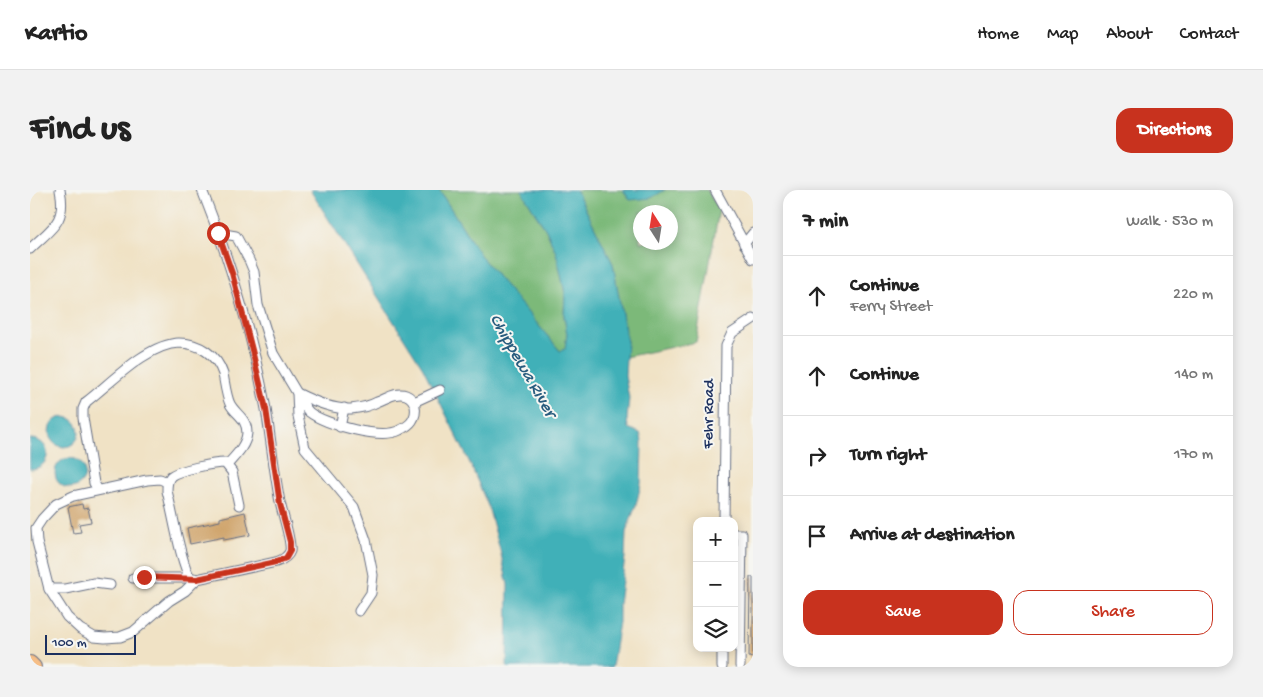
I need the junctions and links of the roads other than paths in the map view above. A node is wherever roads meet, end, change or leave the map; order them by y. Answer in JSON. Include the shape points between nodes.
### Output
{"nodes":[{"id":1,"x":60,"y":190,"type":"edge"},
{"id":2,"x":202,"y":190,"type":"edge"},
{"id":3,"x":714,"y":190,"type":"edge"},
{"id":4,"x":218,"y":233,"type":"junction"},
{"id":5,"x":753,"y":234,"type":"edge"},
{"id":6,"x":744,"y":244,"type":"junction"},
{"id":7,"x":30,"y":249,"type":"edge"},
{"id":8,"x":753,"y":260,"type":"edge"},
{"id":9,"x":753,"y":319,"type":"edge"},
{"id":10,"x":440,"y":390,"type":"dead end"},
{"id":11,"x":297,"y":393,"type":"junction"},
{"id":12,"x":414,"y":402,"type":"junction"},
{"id":13,"x":344,"y":408,"type":"junction"},
{"id":14,"x":340,"y":427,"type":"junction"},
{"id":15,"x":227,"y":465,"type":"junction"},
{"id":16,"x":167,"y":482,"type":"junction"},
{"id":17,"x":98,"y":490,"type":"junction"},
{"id":18,"x":239,"y":505,"type":"dead end"},
{"id":19,"x":724,"y":517,"type":"edge"},
{"id":20,"x":738,"y":534,"type":"edge"},
{"id":21,"x":133,"y":578,"type":"dead end"},
{"id":22,"x":194,"y":578,"type":"junction"},
{"id":23,"x":110,"y":585,"type":"dead end"},
{"id":24,"x":49,"y":589,"type":"junction"},
{"id":25,"x":359,"y":611,"type":"dead end"},
{"id":26,"x":722,"y":652,"type":"edge"},
{"id":27,"x":30,"y":663,"type":"edge"},
{"id":28,"x":740,"y":666,"type":"edge"},
{"id":29,"x":34,"y":667,"type":"edge"},
{"id":30,"x":722,"y":667,"type":"edge"}],
"edges":[{"from":1,"to":7,"type":"street","via":[[61,216]]},
{"from":2,"to":4,"type":"street"},
{"from":3,"to":6,"type":"street"},
{"from":4,"to":11,"type":"street","via":[[236,236],[249,260],[254,272],[258,305],[273,353]]},
{"from":4,"to":22,"type":"street","via":[[252,350],[290,551],[286,558],[276,562]]},
{"from":5,"to":6,"type":"street"},
{"from":6,"to":8,"type":"street"},
{"from":9,"to":19,"type":"street","name":"Fehr Road","via":[[732,333],[726,346]]},
{"from":10,"to":12,"type":"street"},
{"from":11,"to":13,"type":"street","via":[[322,404]]},
{"from":11,"to":14,"type":"street","via":[[309,412]]},
{"from":11,"to":25,"type":"street","via":[[305,448],[354,507],[366,540],[373,575],[371,593]]},
{"from":12,"to":13,"type":"street","via":[[407,395],[397,394],[369,405]]},
{"from":12,"to":14,"type":"street","via":[[416,412],[412,421],[400,430],[380,434]]},
{"from":13,"to":14,"type":"street"},
{"from":15,"to":16,"type":"street","via":[[220,463],[179,472]]},
{"from":15,"to":17,"type":"street","via":[[239,451],[247,432],[244,419],[229,401],[220,366],[206,350],[180,343],[168,345],[138,360],[86,402],[83,418],[92,475]]},
{"from":15,"to":18,"type":"street","via":[[232,472]]},
{"from":16,"to":17,"type":"street","via":[[147,480]]},
{"from":16,"to":22,"type":"street","via":[[186,573]]},
{"from":17,"to":24,"type":"street","via":[[56,504],[36,528]]},
{"from":20,"to":28,"type":"street","via":[[742,534]]},
{"from":21,"to":22,"type":"street"},
{"from":22,"to":24,"type":"street","via":[[185,591],[133,632],[112,638],[94,637],[80,629],[67,617]]},
{"from":23,"to":24,"type":"street","via":[[94,583]]},
{"from":26,"to":30,"type":"street"},
{"from":27,"to":29,"type":"highway"}]}
